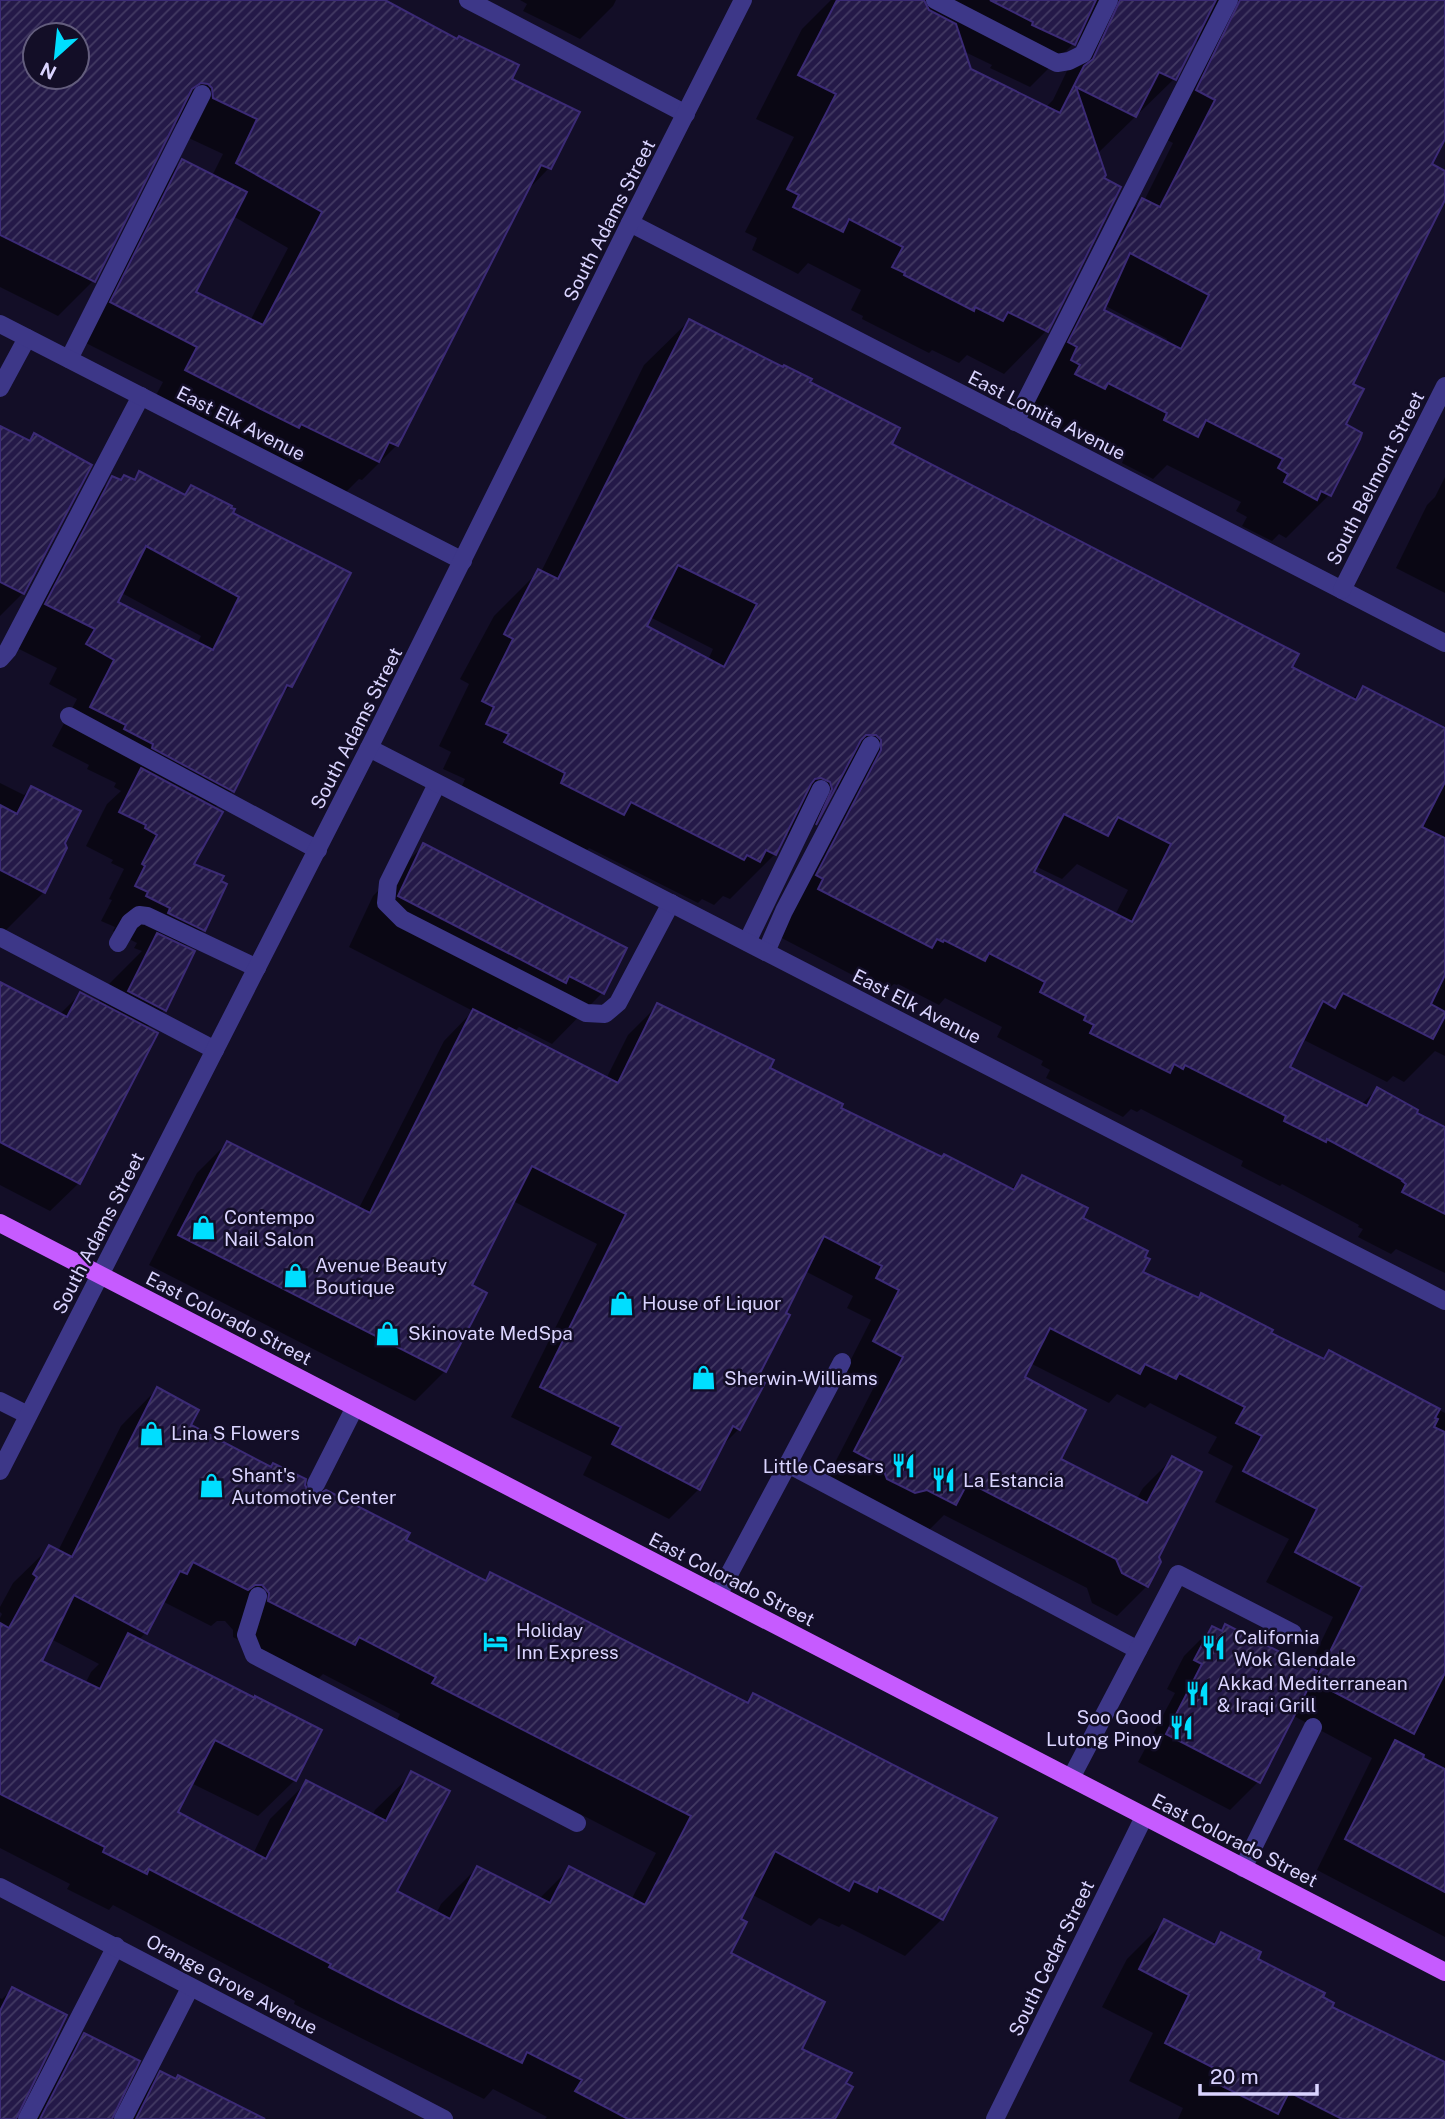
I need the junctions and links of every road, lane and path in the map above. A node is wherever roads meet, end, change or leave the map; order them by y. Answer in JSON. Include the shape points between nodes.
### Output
{"nodes":[{"id":1,"x":468,"y":0,"type":"edge"},
{"id":2,"x":743,"y":0,"type":"edge"},
{"id":3,"x":935,"y":0,"type":"edge"},
{"id":4,"x":1109,"y":0,"type":"edge"},
{"id":5,"x":1229,"y":0,"type":"edge"},
{"id":6,"x":202,"y":94,"type":"dead end"},
{"id":7,"x":685,"y":114,"type":"junction"},
{"id":8,"x":630,"y":223,"type":"junction"},
{"id":9,"x":0,"y":324,"type":"edge"},
{"id":10,"x":27,"y":338,"type":"junction"},
{"id":11,"x":69,"y":359,"type":"junction"},
{"id":12,"x":1445,"y":386,"type":"edge"},
{"id":13,"x":0,"y":388,"type":"edge"},
{"id":14,"x":141,"y":396,"type":"junction"},
{"id":15,"x":1015,"y":422,"type":"junction"},
{"id":16,"x":463,"y":561,"type":"junction"},
{"id":17,"x":1342,"y":590,"type":"junction"},
{"id":18,"x":1445,"y":643,"type":"edge"},
{"id":19,"x":0,"y":659,"type":"edge"},
{"id":20,"x":69,"y":716,"type":"dead end"},
{"id":21,"x":871,"y":745,"type":"dead end"},
{"id":22,"x":369,"y":748,"type":"junction"},
{"id":23,"x":437,"y":784,"type":"junction"},
{"id":24,"x":821,"y":789,"type":"dead end"},
{"id":25,"x":318,"y":850,"type":"junction"},
{"id":26,"x":671,"y":903,"type":"junction"},
{"id":27,"x":0,"y":937,"type":"edge"},
{"id":28,"x":747,"y":942,"type":"junction"},
{"id":29,"x":118,"y":943,"type":"dead end"},
{"id":30,"x":766,"y":953,"type":"junction"},
{"id":31,"x":257,"y":968,"type":"junction"},
{"id":32,"x":215,"y":1050,"type":"junction"},
{"id":33,"x":0,"y":1223,"type":"edge"},
{"id":34,"x":101,"y":1275,"type":"junction"},
{"id":35,"x":1445,"y":1301,"type":"edge"},
{"id":36,"x":842,"y":1362,"type":"dead end"},
{"id":37,"x":0,"y":1401,"type":"edge"},
{"id":38,"x":355,"y":1407,"type":"junction"},
{"id":39,"x":28,"y":1415,"type":"junction"},
{"id":40,"x":788,"y":1464,"type":"junction"},
{"id":41,"x":0,"y":1471,"type":"edge"},
{"id":42,"x":316,"y":1484,"type":"dead end"},
{"id":43,"x":258,"y":1595,"type":"dead end"},
{"id":44,"x":718,"y":1595,"type":"junction"},
{"id":45,"x":1293,"y":1633,"type":"dead end"},
{"id":46,"x":1138,"y":1650,"type":"junction"},
{"id":47,"x":1313,"y":1727,"type":"dead end"},
{"id":48,"x":1070,"y":1778,"type":"junction"},
{"id":49,"x":1144,"y":1816,"type":"junction"},
{"id":50,"x":577,"y":1823,"type":"dead end"},
{"id":51,"x":1243,"y":1867,"type":"junction"},
{"id":52,"x":0,"y":1887,"type":"edge"},
{"id":53,"x":116,"y":1946,"type":"junction"},
{"id":54,"x":1445,"y":1972,"type":"edge"},
{"id":55,"x":190,"y":1988,"type":"junction"},
{"id":56,"x":27,"y":2119,"type":"edge"},
{"id":57,"x":123,"y":2119,"type":"edge"},
{"id":58,"x":444,"y":2119,"type":"edge"},
{"id":59,"x":995,"y":2119,"type":"edge"}],
"edges":[{"from":1,"to":7,"type":"street"},
{"from":2,"to":7,"type":"street","name":"South Adams Street"},
{"from":3,"to":4,"type":"street","via":[[1057,63],[1083,54]]},
{"from":5,"to":15,"type":"street"},
{"from":6,"to":11,"type":"street"},
{"from":7,"to":8,"type":"street","name":"South Adams Street"},
{"from":8,"to":15,"type":"street","name":"East Lomita Avenue"},
{"from":8,"to":16,"type":"street","name":"South Adams Street"},
{"from":9,"to":10,"type":"street","name":"East Elk Avenue"},
{"from":10,"to":11,"type":"street","name":"East Elk Avenue"},
{"from":10,"to":13,"type":"street"},
{"from":11,"to":14,"type":"street","name":"East Elk Avenue"},
{"from":12,"to":17,"type":"street","name":"South Belmont Street"},
{"from":14,"to":16,"type":"street","name":"East Elk Avenue"},
{"from":14,"to":19,"type":"street"},
{"from":15,"to":17,"type":"street","name":"East Lomita Avenue"},
{"from":16,"to":22,"type":"street","name":"South Adams Street"},
{"from":17,"to":18,"type":"street","name":"East Lomita Avenue"},
{"from":20,"to":25,"type":"street"},
{"from":21,"to":30,"type":"street"},
{"from":22,"to":23,"type":"street","name":"East Elk Avenue"},
{"from":22,"to":25,"type":"street","name":"South Adams Street"},
{"from":23,"to":26,"type":"street","name":"East Elk Avenue"},
{"from":23,"to":26,"type":"street","via":[[388,883],[386,903],[414,926],[586,1013],[605,1014],[618,1003]]},
{"from":24,"to":28,"type":"street"},
{"from":25,"to":31,"type":"street","name":"South Adams Street"},
{"from":26,"to":28,"type":"street","name":"East Elk Avenue"},
{"from":27,"to":32,"type":"street"},
{"from":28,"to":30,"type":"street","name":"East Elk Avenue"},
{"from":29,"to":31,"type":"street","via":[[130,922],[139,915],[147,916]]},
{"from":30,"to":35,"type":"street","name":"East Elk Avenue"},
{"from":31,"to":32,"type":"street","name":"South Adams Street"},
{"from":32,"to":34,"type":"street","name":"South Adams Street"},
{"from":33,"to":34,"type":"main road","name":"East Colorado Street"},
{"from":34,"to":38,"type":"main road","name":"East Colorado Street"},
{"from":34,"to":39,"type":"street","name":"South Adams Street"},
{"from":36,"to":40,"type":"street"},
{"from":37,"to":39,"type":"street"},
{"from":38,"to":42,"type":"street"},
{"from":38,"to":44,"type":"main road","name":"East Colorado Street"},
{"from":39,"to":41,"type":"street","name":"South Adams Street"},
{"from":40,"to":44,"type":"street"},
{"from":40,"to":46,"type":"street"},
{"from":43,"to":50,"type":"street","via":[[246,1635],[254,1655]]},
{"from":44,"to":48,"type":"main road","name":"East Colorado Street"},
{"from":45,"to":46,"type":"street","via":[[1178,1574]]},
{"from":46,"to":48,"type":"street"},
{"from":47,"to":51,"type":"street"},
{"from":48,"to":49,"type":"main road","name":"East Colorado Street"},
{"from":49,"to":51,"type":"main road","name":"East Colorado Street"},
{"from":49,"to":59,"type":"street","name":"South Cedar Street"},
{"from":51,"to":54,"type":"main road","name":"East Colorado Street"},
{"from":52,"to":53,"type":"street","name":"Orange Grove Avenue"},
{"from":53,"to":55,"type":"street","name":"Orange Grove Avenue"},
{"from":53,"to":56,"type":"street"},
{"from":55,"to":57,"type":"street"},
{"from":55,"to":58,"type":"street","name":"Orange Grove Avenue"}]}
